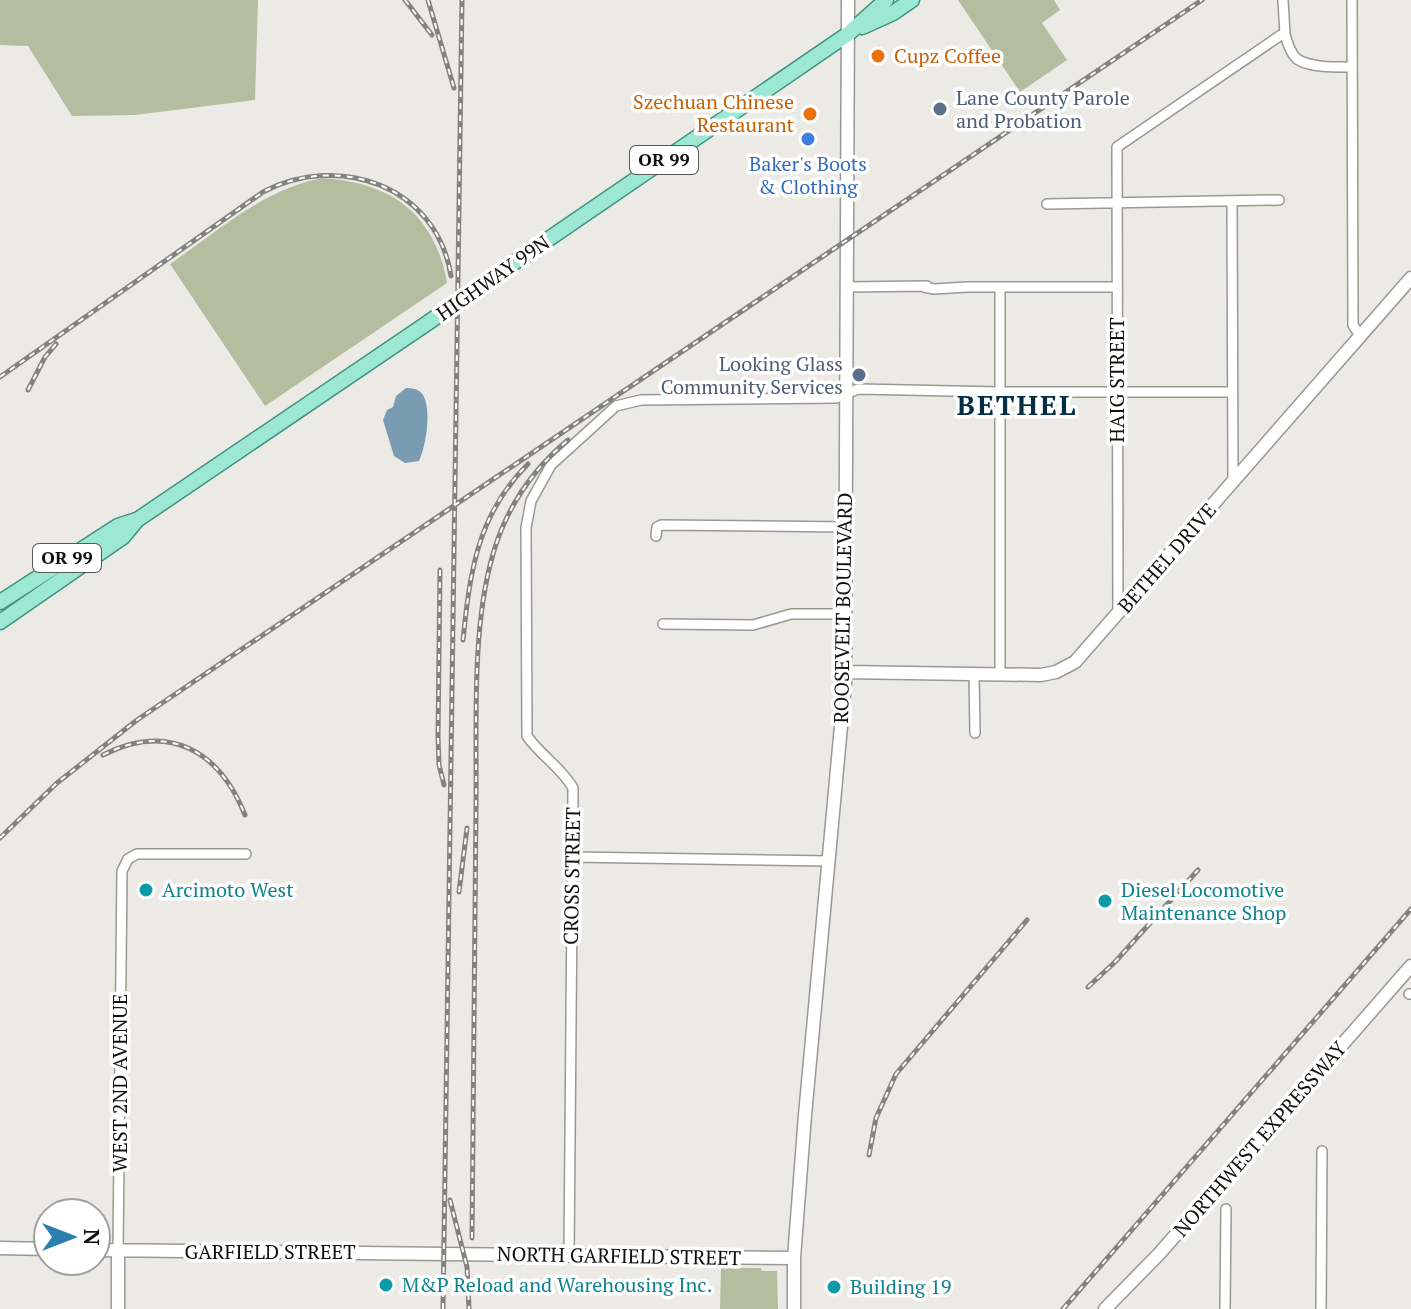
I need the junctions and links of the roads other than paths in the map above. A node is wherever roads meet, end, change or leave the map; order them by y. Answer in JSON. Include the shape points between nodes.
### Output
{"nodes":[{"id":1,"x":848,"y":0,"type":"edge"},
{"id":2,"x":886,"y":0,"type":"edge"},
{"id":3,"x":912,"y":0,"type":"edge"},
{"id":4,"x":1283,"y":0,"type":"edge"},
{"id":5,"x":1352,"y":0,"type":"edge"},
{"id":6,"x":848,"y":34,"type":"junction"},
{"id":7,"x":1285,"y":34,"type":"junction"},
{"id":8,"x":1352,"y":67,"type":"junction"},
{"id":9,"x":1279,"y":200,"type":"dead end"},
{"id":10,"x":1232,"y":201,"type":"junction"},
{"id":11,"x":1116,"y":203,"type":"junction"},
{"id":12,"x":1047,"y":204,"type":"dead end"},
{"id":13,"x":1411,"y":278,"type":"edge"},
{"id":14,"x":846,"y":287,"type":"junction"},
{"id":15,"x":1000,"y":287,"type":"junction"},
{"id":16,"x":1116,"y":287,"type":"junction"},
{"id":17,"x":1360,"y":336,"type":"junction"},
{"id":18,"x":1000,"y":392,"type":"junction"},
{"id":19,"x":1116,"y":392,"type":"junction"},
{"id":20,"x":1232,"y":392,"type":"junction"},
{"id":21,"x":847,"y":394,"type":"junction"},
{"id":22,"x":1233,"y":482,"type":"junction"},
{"id":23,"x":137,"y":520,"type":"junction"},
{"id":24,"x":846,"y":527,"type":"junction"},
{"id":25,"x":656,"y":536,"type":"dead end"},
{"id":26,"x":0,"y":602,"type":"edge"},
{"id":27,"x":845,"y":614,"type":"junction"},
{"id":28,"x":1118,"y":615,"type":"junction"},
{"id":29,"x":0,"y":622,"type":"edge"},
{"id":30,"x":663,"y":624,"type":"dead end"},
{"id":31,"x":845,"y":672,"type":"junction"},
{"id":32,"x":974,"y":675,"type":"junction"},
{"id":33,"x":1000,"y":675,"type":"junction"},
{"id":34,"x":975,"y":733,"type":"dead end"},
{"id":35,"x":246,"y":854,"type":"dead end"},
{"id":36,"x":573,"y":857,"type":"junction"},
{"id":37,"x":829,"y":861,"type":"junction"},
{"id":38,"x":1411,"y":966,"type":"edge"},
{"id":39,"x":1322,"y":1151,"type":"dead end"},
{"id":40,"x":1226,"y":1209,"type":"dead end"},
{"id":41,"x":0,"y":1248,"type":"edge"},
{"id":42,"x":32,"y":1249,"type":"edge"},
{"id":43,"x":112,"y":1250,"type":"edge"},
{"id":44,"x":118,"y":1250,"type":"junction"},
{"id":45,"x":444,"y":1253,"type":"joint"},
{"id":46,"x":569,"y":1255,"type":"junction"},
{"id":47,"x":794,"y":1258,"type":"junction"},
{"id":48,"x":118,"y":1309,"type":"edge"},
{"id":49,"x":794,"y":1309,"type":"edge"},
{"id":50,"x":1105,"y":1309,"type":"edge"},
{"id":51,"x":1225,"y":1309,"type":"edge"},
{"id":52,"x":1321,"y":1309,"type":"edge"}],
"edges":[{"from":1,"to":6,"type":"main road","name":"ROOSEVELT BOULEVARD"},
{"from":2,"to":6,"type":"main road","name":"HIGHWAY 99N","number":"OR 99"},
{"from":3,"to":6,"type":"main road","name":"HIGHWAY 99N","number":"OR 99"},
{"from":4,"to":7,"type":"street"},
{"from":5,"to":8,"type":"street"},
{"from":6,"to":14,"type":"main road","name":"ROOSEVELT BOULEVARD"},
{"from":6,"to":23,"type":"main road","name":"HIGHWAY 99N","number":"OR 99","bridge":true},
{"from":7,"to":8,"type":"street","via":[[1297,59]]},
{"from":7,"to":11,"type":"street","name":"HAIG STREET","via":[[1118,147]]},
{"from":8,"to":17,"type":"street","via":[[1353,325]]},
{"from":9,"to":10,"type":"street"},
{"from":10,"to":11,"type":"street"},
{"from":10,"to":20,"type":"street"},
{"from":11,"to":12,"type":"street"},
{"from":11,"to":16,"type":"street","name":"HAIG STREET"},
{"from":13,"to":17,"type":"main road","name":"BETHEL DRIVE"},
{"from":14,"to":15,"type":"street"},
{"from":14,"to":21,"type":"main road","name":"ROOSEVELT BOULEVARD"},
{"from":15,"to":16,"type":"street"},
{"from":15,"to":18,"type":"street"},
{"from":16,"to":19,"type":"street","name":"HAIG STREET"},
{"from":17,"to":22,"type":"main road","name":"BETHEL DRIVE"},
{"from":18,"to":19,"type":"street"},
{"from":18,"to":21,"type":"street","via":[[858,389]]},
{"from":18,"to":33,"type":"street"},
{"from":19,"to":20,"type":"street"},
{"from":19,"to":28,"type":"street","name":"HAIG STREET"},
{"from":20,"to":22,"type":"street"},
{"from":21,"to":24,"type":"main road","name":"ROOSEVELT BOULEVARD"},
{"from":21,"to":36,"type":"street","name":"CROSS STREET","via":[[641,400],[616,406],[551,465],[531,501],[526,528],[527,736],[573,788]]},
{"from":22,"to":28,"type":"main road","name":"BETHEL DRIVE"},
{"from":23,"to":26,"type":"main road","number":"OR 99","via":[[118,526]]},
{"from":23,"to":29,"type":"main road","number":"OR 99","via":[[123,537]]},
{"from":24,"to":25,"type":"street","via":[[661,525]]},
{"from":24,"to":27,"type":"main road","name":"ROOSEVELT BOULEVARD"},
{"from":27,"to":30,"type":"street","via":[[785,615],[753,625]]},
{"from":27,"to":31,"type":"main road","name":"ROOSEVELT BOULEVARD"},
{"from":28,"to":33,"type":"main road","name":"BETHEL DRIVE","via":[[1066,668],[1041,675]]},
{"from":31,"to":32,"type":"main road","name":"BETHEL DRIVE"},
{"from":31,"to":37,"type":"main road","name":"ROOSEVELT BOULEVARD"},
{"from":32,"to":33,"type":"main road","name":"BETHEL DRIVE"},
{"from":32,"to":34,"type":"street"},
{"from":35,"to":44,"type":"street","name":"WEST 2ND AVENUE","via":[[143,854],[128,859],[122,871]]},
{"from":36,"to":37,"type":"street"},
{"from":36,"to":46,"type":"street","name":"CROSS STREET"},
{"from":37,"to":47,"type":"main road","name":"ROOSEVELT BOULEVARD"},
{"from":38,"to":50,"type":"main road","name":"NORTHWEST EXPRESSWAY"},
{"from":39,"to":52,"type":"street"},
{"from":40,"to":51,"type":"street"},
{"from":41,"to":42,"type":"main road"},
{"from":43,"to":44,"type":"main road","name":"GARFIELD STREET"},
{"from":44,"to":45,"type":"main road","name":"GARFIELD STREET"},
{"from":44,"to":48,"type":"main road","name":"WEST 2ND AVENUE"},
{"from":45,"to":46,"type":"main road","name":"NORTH GARFIELD STREET"},
{"from":46,"to":47,"type":"main road","name":"NORTH GARFIELD STREET"},
{"from":47,"to":49,"type":"main road","name":"ROOSEVELT BOULEVARD"}]}
